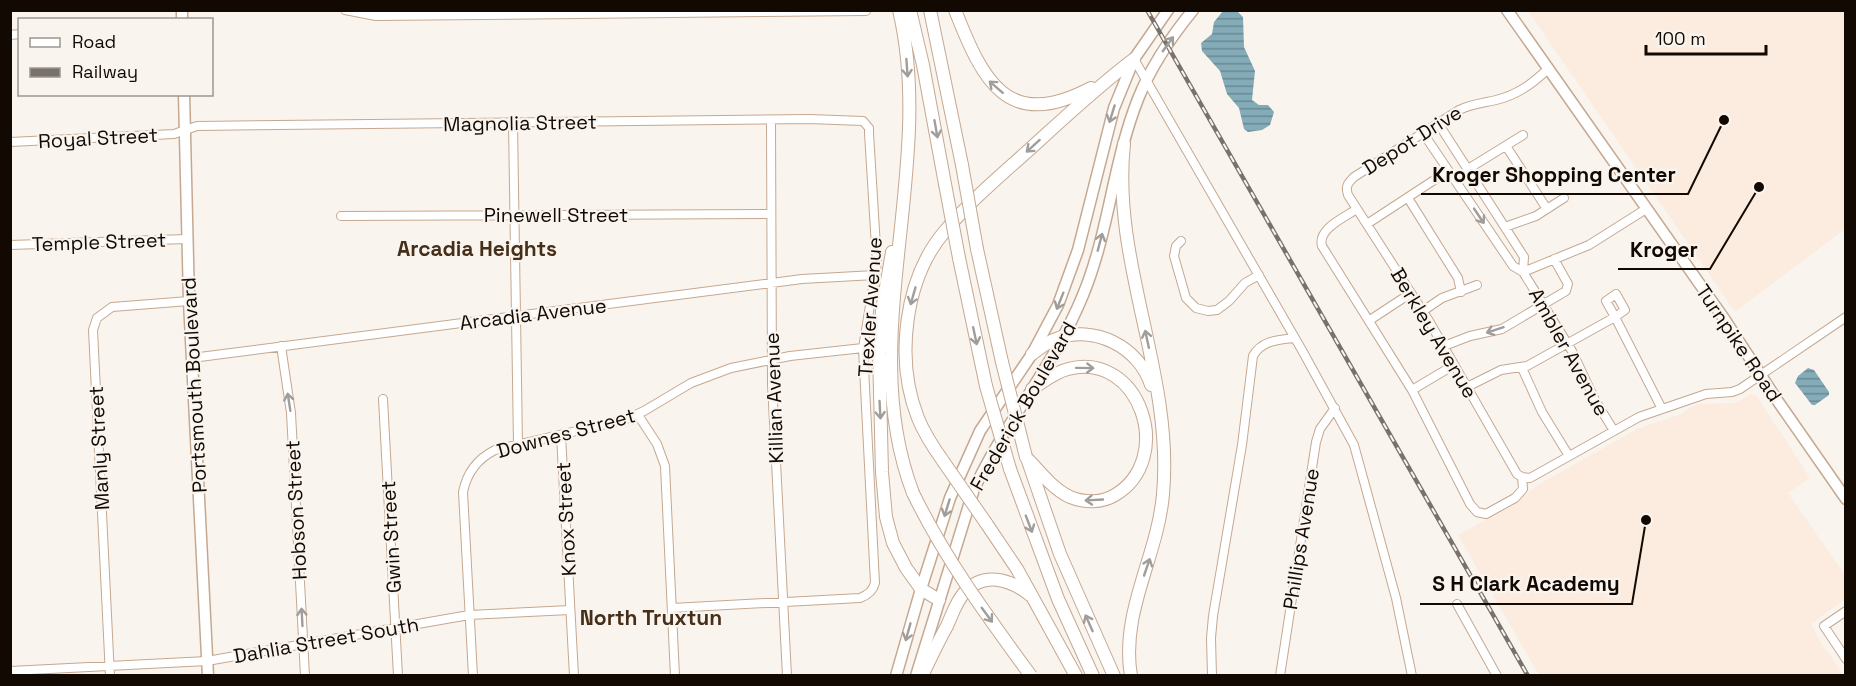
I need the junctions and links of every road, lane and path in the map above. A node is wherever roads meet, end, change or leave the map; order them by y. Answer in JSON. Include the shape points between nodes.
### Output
{"nodes":[{"id":1,"x":345,"y":10,"type":"edge"},
{"id":2,"x":899,"y":10,"type":"edge"},
{"id":3,"x":910,"y":10,"type":"edge"},
{"id":4,"x":930,"y":10,"type":"edge"},
{"id":5,"x":956,"y":10,"type":"edge"},
{"id":6,"x":1168,"y":10,"type":"edge"},
{"id":7,"x":1193,"y":10,"type":"edge"},
{"id":8,"x":1507,"y":10,"type":"edge"},
{"id":9,"x":831,"y":11,"type":"edge"},
{"id":10,"x":866,"y":11,"type":"edge"},
{"id":11,"x":555,"y":12,"type":"edge"},
{"id":12,"x":1134,"y":59,"type":"junction"},
{"id":13,"x":1548,"y":69,"type":"junction"},
{"id":14,"x":1108,"y":79,"type":"junction"},
{"id":15,"x":1146,"y":79,"type":"junction"},
{"id":16,"x":184,"y":96,"type":"edge"},
{"id":17,"x":771,"y":120,"type":"junction"},
{"id":18,"x":857,"y":120,"type":"joint"},
{"id":19,"x":513,"y":123,"type":"junction"},
{"id":20,"x":1438,"y":123,"type":"junction"},
{"id":21,"x":185,"y":130,"type":"junction"},
{"id":22,"x":1423,"y":133,"type":"junction"},
{"id":23,"x":1523,"y":135,"type":"dead end"},
{"id":24,"x":10,"y":142,"type":"edge"},
{"id":25,"x":1124,"y":144,"type":"junction"},
{"id":26,"x":1506,"y":146,"type":"junction"},
{"id":27,"x":1468,"y":170,"type":"junction"},
{"id":28,"x":1448,"y":171,"type":"junction"},
{"id":29,"x":1346,"y":189,"type":"joint"},
{"id":30,"x":1408,"y":198,"type":"junction"},
{"id":31,"x":1564,"y":198,"type":"dead end"},
{"id":32,"x":904,"y":207,"type":"junction"},
{"id":33,"x":1357,"y":209,"type":"junction"},
{"id":34,"x":1547,"y":209,"type":"junction"},
{"id":35,"x":1646,"y":209,"type":"junction"},
{"id":36,"x":770,"y":214,"type":"junction"},
{"id":37,"x":513,"y":215,"type":"junction"},
{"id":38,"x":341,"y":216,"type":"dead end"},
{"id":39,"x":1367,"y":224,"type":"junction"},
{"id":40,"x":1505,"y":227,"type":"junction"},
{"id":41,"x":187,"y":239,"type":"junction"},
{"id":42,"x":1181,"y":241,"type":"dead end"},
{"id":43,"x":10,"y":245,"type":"edge"},
{"id":44,"x":1554,"y":260,"type":"junction"},
{"id":45,"x":1523,"y":272,"type":"junction"},
{"id":46,"x":874,"y":275,"type":"junction"},
{"id":47,"x":1259,"y":275,"type":"junction"},
{"id":48,"x":771,"y":283,"type":"junction"},
{"id":49,"x":1478,"y":285,"type":"dead end"},
{"id":50,"x":1461,"y":292,"type":"junction"},
{"id":51,"x":1411,"y":293,"type":"junction"},
{"id":52,"x":189,"y":301,"type":"junction"},
{"id":53,"x":1543,"y":305,"type":"junction"},
{"id":54,"x":1423,"y":311,"type":"junction"},
{"id":55,"x":514,"y":317,"type":"junction"},
{"id":56,"x":1845,"y":317,"type":"edge"},
{"id":57,"x":1370,"y":320,"type":"junction"},
{"id":58,"x":1065,"y":336,"type":"junction"},
{"id":59,"x":1294,"y":338,"type":"junction"},
{"id":60,"x":1568,"y":344,"type":"junction"},
{"id":61,"x":281,"y":346,"type":"junction"},
{"id":62,"x":1444,"y":346,"type":"junction"},
{"id":63,"x":863,"y":348,"type":"junction"},
{"id":64,"x":1032,"y":354,"type":"junction"},
{"id":65,"x":192,"y":358,"type":"junction"},
{"id":66,"x":772,"y":360,"type":"junction"},
{"id":67,"x":1454,"y":365,"type":"junction"},
{"id":68,"x":1522,"y":368,"type":"junction"},
{"id":69,"x":1761,"y":376,"type":"junction"},
{"id":70,"x":1467,"y":387,"type":"junction"},
{"id":71,"x":1032,"y":389,"type":"junction"},
{"id":72,"x":1412,"y":390,"type":"junction"},
{"id":73,"x":383,"y":399,"type":"dead end"},
{"id":74,"x":1335,"y":408,"type":"junction"},
{"id":75,"x":1662,"y":409,"type":"junction"},
{"id":76,"x":638,"y":415,"type":"junction"},
{"id":77,"x":1162,"y":417,"type":"junction"},
{"id":78,"x":1614,"y":431,"type":"junction"},
{"id":79,"x":561,"y":435,"type":"junction"},
{"id":80,"x":518,"y":445,"type":"junction"},
{"id":81,"x":1569,"y":456,"type":"junction"},
{"id":82,"x":1026,"y":457,"type":"junction"},
{"id":83,"x":1522,"y":477,"type":"junction"},
{"id":84,"x":1845,"y":499,"type":"edge"},
{"id":85,"x":921,"y":589,"type":"junction"},
{"id":86,"x":1034,"y":598,"type":"junction"},
{"id":87,"x":939,"y":600,"type":"junction"},
{"id":88,"x":783,"y":602,"type":"junction"},
{"id":89,"x":1457,"y":604,"type":"dead end"},
{"id":90,"x":672,"y":608,"type":"junction"},
{"id":91,"x":570,"y":610,"type":"junction"},
{"id":92,"x":1845,"y":611,"type":"edge"},
{"id":93,"x":469,"y":615,"type":"junction"},
{"id":94,"x":396,"y":627,"type":"junction"},
{"id":95,"x":303,"y":645,"type":"junction"},
{"id":96,"x":1845,"y":659,"type":"edge"},
{"id":97,"x":207,"y":661,"type":"junction"},
{"id":98,"x":10,"y":671,"type":"edge"},
{"id":99,"x":110,"y":671,"type":"edge"},
{"id":100,"x":208,"y":675,"type":"edge"},
{"id":101,"x":305,"y":675,"type":"edge"},
{"id":102,"x":398,"y":675,"type":"edge"},
{"id":103,"x":472,"y":675,"type":"edge"},
{"id":104,"x":574,"y":675,"type":"edge"},
{"id":105,"x":675,"y":675,"type":"edge"},
{"id":106,"x":787,"y":675,"type":"edge"},
{"id":107,"x":896,"y":675,"type":"edge"},
{"id":108,"x":916,"y":675,"type":"edge"},
{"id":109,"x":922,"y":675,"type":"edge"},
{"id":110,"x":1031,"y":675,"type":"edge"},
{"id":111,"x":1076,"y":675,"type":"edge"},
{"id":112,"x":1093,"y":675,"type":"edge"},
{"id":113,"x":1114,"y":675,"type":"edge"},
{"id":114,"x":1131,"y":675,"type":"edge"},
{"id":115,"x":1212,"y":675,"type":"edge"},
{"id":116,"x":1280,"y":675,"type":"edge"},
{"id":117,"x":1412,"y":675,"type":"edge"},
{"id":118,"x":1497,"y":675,"type":"edge"}],
"edges":[{"from":1,"to":11,"type":"street","via":[[376,16]]},
{"from":2,"to":32,"type":"highway","one_way":true,"via":[[906,45],[909,110]]},
{"from":3,"to":112,"type":"highway","one_way":true,"bridge":true,"via":[[986,386],[1010,469],[1058,599]]},
{"from":4,"to":82,"type":"highway","bridge":true,"via":[[977,249]]},
{"from":14,"to":5,"type":"highway","one_way":true,"via":[[1060,102],[1038,104],[1017,100],[997,88],[981,70]]},
{"from":6,"to":12,"type":"main road","name":"Frederick Boulevard"},
{"from":15,"to":7,"type":"main road","name":"Frederick Boulevard","one_way":true},
{"from":8,"to":13,"type":"main road","name":"Turnpike Road"},
{"from":9,"to":10,"type":"street"},
{"from":9,"to":11,"type":"street"},
{"from":12,"to":14,"type":"highway"},
{"from":12,"to":15,"type":"street"},
{"from":12,"to":64,"type":"main road","name":"Frederick Boulevard","one_way":true,"via":[[1110,121],[1070,275]]},
{"from":13,"to":20,"type":"street","name":"Depot Drive","via":[[1516,94],[1467,106]]},
{"from":13,"to":35,"type":"main road","name":"Turnpike Road"},
{"from":14,"to":86,"type":"highway","one_way":true,"bridge":true,"via":[[993,182],[944,232],[920,275],[909,310],[908,380],[918,417],[933,446]]},
{"from":15,"to":25,"type":"main road","name":"Frederick Boulevard"},
{"from":15,"to":47,"type":"street"},
{"from":16,"to":21,"type":"main road","name":"Portsmouth Boulevard"},
{"from":17,"to":18,"type":"street","name":"Magnolia Street"},
{"from":17,"to":19,"type":"street","name":"Magnolia Street"},
{"from":17,"to":36,"type":"street","name":"Killian Avenue"},
{"from":18,"to":46,"type":"street","name":"Trexler Avenue","via":[[866,124],[869,133],[877,263]]},
{"from":19,"to":21,"type":"street","name":"Magnolia Street","via":[[197,126]]},
{"from":19,"to":37,"type":"street"},
{"from":20,"to":22,"type":"street","name":"Depot Drive"},
{"from":20,"to":27,"type":"street","name":"Ambler Avenue"},
{"from":21,"to":24,"type":"street","name":"Royal Street","via":[[148,136]]},
{"from":21,"to":41,"type":"main road","name":"Portsmouth Boulevard"},
{"from":22,"to":28,"type":"street","name":"Ambler Avenue"},
{"from":22,"to":29,"type":"street","name":"Depot Drive","via":[[1354,177]]},
{"from":23,"to":26,"type":"street"},
{"from":58,"to":25,"type":"main road","name":"Frederick Boulevard","one_way":true,"via":[[1094,264]]},
{"from":77,"to":25,"type":"highway","one_way":true,"via":[[1124,228]]},
{"from":26,"to":27,"type":"street"},
{"from":26,"to":34,"type":"street"},
{"from":27,"to":40,"type":"street","name":"Ambler Avenue"},
{"from":28,"to":30,"type":"street"},
{"from":28,"to":45,"type":"street","name":"Ambler Avenue","one_way":true,"via":[[1513,267]]},
{"from":29,"to":33,"type":"street","name":"Berkley Avenue"},
{"from":30,"to":39,"type":"street"},
{"from":30,"to":50,"type":"street","via":[[1458,278]]},
{"from":31,"to":34,"type":"street"},
{"from":32,"to":85,"type":"highway","one_way":true,"via":[[882,310],[882,472],[888,528],[906,568]]},
{"from":32,"to":110,"type":"highway","one_way":true,"bridge":true,"via":[[892,330],[892,388],[900,453],[929,527],[961,579]]},
{"from":33,"to":39,"type":"street","name":"Berkley Avenue"},
{"from":33,"to":57,"type":"street","via":[[1322,233],[1320,240]]},
{"from":34,"to":40,"type":"street"},
{"from":35,"to":44,"type":"street","via":[[1589,245]]},
{"from":35,"to":69,"type":"main road","name":"Turnpike Road"},
{"from":36,"to":37,"type":"street","name":"Pinewell Street"},
{"from":36,"to":48,"type":"street","name":"Killian Avenue"},
{"from":37,"to":38,"type":"street","name":"Pinewell Street"},
{"from":37,"to":55,"type":"street"},
{"from":39,"to":51,"type":"street","name":"Berkley Avenue"},
{"from":40,"to":45,"type":"street","name":"Ambler Avenue","via":[[1524,257]]},
{"from":41,"to":43,"type":"street","name":"Temple Street"},
{"from":41,"to":52,"type":"main road","name":"Portsmouth Boulevard"},
{"from":42,"to":47,"type":"street","via":[[1174,256],[1186,298],[1196,308],[1208,311],[1224,306],[1245,283]]},
{"from":44,"to":45,"type":"street"},
{"from":44,"to":53,"type":"street","via":[[1568,287]]},
{"from":45,"to":53,"type":"street","name":"Ambler Avenue"},
{"from":46,"to":48,"type":"street","name":"Arcadia Avenue"},
{"from":46,"to":63,"type":"street","name":"Trexler Avenue"},
{"from":47,"to":59,"type":"street"},
{"from":48,"to":55,"type":"street","name":"Arcadia Avenue"},
{"from":48,"to":66,"type":"street","name":"Killian Avenue"},
{"from":49,"to":50,"type":"street"},
{"from":50,"to":54,"type":"street","via":[[1442,298]]},
{"from":51,"to":54,"type":"street","name":"Berkley Avenue"},
{"from":51,"to":57,"type":"street"},
{"from":52,"to":65,"type":"main road","name":"Portsmouth Boulevard"},
{"from":52,"to":99,"type":"street","name":"Manly Street","via":[[112,307],[102,312],[94,324]]},
{"from":53,"to":60,"type":"street","name":"Ambler Avenue"},
{"from":53,"to":62,"type":"street","one_way":true,"via":[[1502,328]]},
{"from":54,"to":62,"type":"street","name":"Berkley Avenue"},
{"from":55,"to":61,"type":"street","name":"Arcadia Avenue"},
{"from":55,"to":80,"type":"street"},
{"from":56,"to":69,"type":"street"},
{"from":57,"to":72,"type":"street"},
{"from":58,"to":64,"type":"highway"},
{"from":58,"to":71,"type":"main road","name":"Frederick Boulevard"},
{"from":58,"to":77,"type":"highway","via":[[1093,336],[1126,349],[1145,369]]},
{"from":59,"to":74,"type":"street"},
{"from":59,"to":115,"type":"street","via":[[1261,345],[1253,356],[1213,616]]},
{"from":60,"to":68,"type":"street"},
{"from":60,"to":75,"type":"street","via":[[1615,317]]},
{"from":60,"to":78,"type":"street","name":"Ambler Avenue"},
{"from":61,"to":65,"type":"street","name":"Arcadia Avenue"},
{"from":95,"to":61,"type":"street","name":"Hobson Street","one_way":true,"via":[[291,412]]},
{"from":62,"to":67,"type":"street","name":"Berkley Avenue"},
{"from":63,"to":66,"type":"street","name":"Downes Street"},
{"from":63,"to":88,"type":"street","name":"Trexler Avenue","via":[[875,583],[866,596]]},
{"from":64,"to":85,"type":"main road","name":"Frederick Boulevard","one_way":true,"via":[[970,451],[950,498]]},
{"from":65,"to":97,"type":"main road","name":"Portsmouth Boulevard"},
{"from":66,"to":76,"type":"street","name":"Downes Street","via":[[711,375]]},
{"from":66,"to":88,"type":"street","name":"Killian Avenue"},
{"from":67,"to":70,"type":"street","name":"Berkley Avenue"},
{"from":67,"to":72,"type":"street"},
{"from":68,"to":70,"type":"street","via":[[1501,370]]},
{"from":68,"to":81,"type":"street","via":[[1542,412]]},
{"from":69,"to":75,"type":"street","via":[[1732,392],[1706,393]]},
{"from":69,"to":84,"type":"main road","name":"Turnpike Road"},
{"from":70,"to":83,"type":"street","name":"Berkley Avenue"},
{"from":71,"to":82,"type":"highway","one_way":true,"via":[[1067,369],[1101,369],[1118,378],[1135,397],[1144,417],[1146,438],[1143,460],[1132,480],[1103,500],[1083,501],[1063,493]]},
{"from":71,"to":87,"type":"main road","name":"Frederick Boulevard","via":[[974,489]]},
{"from":72,"to":83,"type":"street","via":[[1477,512],[1486,514],[1515,498],[1522,489]]},
{"from":73,"to":94,"type":"street","name":"Gwin Street"},
{"from":74,"to":116,"type":"street","name":"Phillips Avenue","via":[[1316,442]]},
{"from":74,"to":117,"type":"street","via":[[1358,457]]},
{"from":75,"to":78,"type":"street"},
{"from":76,"to":79,"type":"street","name":"Downes Street"},
{"from":76,"to":90,"type":"street","via":[[657,444],[664,466]]},
{"from":114,"to":77,"type":"highway","one_way":true,"via":[[1133,612],[1155,542],[1163,495]]},
{"from":78,"to":81,"type":"street"},
{"from":79,"to":80,"type":"street","name":"Downes Street"},
{"from":79,"to":91,"type":"street","name":"Knox Street"},
{"from":80,"to":93,"type":"street","name":"Downes Street","via":[[487,454],[465,482]]},
{"from":81,"to":83,"type":"street","via":[[1530,478]]},
{"from":113,"to":82,"type":"highway","one_way":true,"via":[[1060,555]]},
{"from":85,"to":87,"type":"highway"},
{"from":85,"to":107,"type":"main road","name":"Frederick Boulevard","one_way":true},
{"from":86,"to":109,"type":"highway","via":[[1002,579],[984,580],[971,587],[960,598]]},
{"from":86,"to":111,"type":"highway"},
{"from":87,"to":108,"type":"main road","name":"Frederick Boulevard"},
{"from":88,"to":90,"type":"street"},
{"from":88,"to":106,"type":"street","name":"Killian Avenue"},
{"from":89,"to":118,"type":"street"},
{"from":90,"to":105,"type":"street"},
{"from":91,"to":93,"type":"street","name":"Dahlia Street South"},
{"from":91,"to":104,"type":"street","name":"Knox Street"},
{"from":92,"to":96,"type":"street","via":[[1824,626]]},
{"from":93,"to":94,"type":"street","name":"Dahlia Street South"},
{"from":93,"to":103,"type":"street","name":"Downes Street"},
{"from":94,"to":95,"type":"street","name":"Dahlia Street South"},
{"from":94,"to":102,"type":"street","name":"Gwin Street"},
{"from":95,"to":97,"type":"street","name":"Dahlia Street South"},
{"from":95,"to":101,"type":"street","name":"Hobson Street"},
{"from":97,"to":99,"type":"street","name":"Dahlia Street South"},
{"from":97,"to":100,"type":"main road","name":"Portsmouth Boulevard"},
{"from":98,"to":99,"type":"street","name":"Dahlia Street South"}]}
